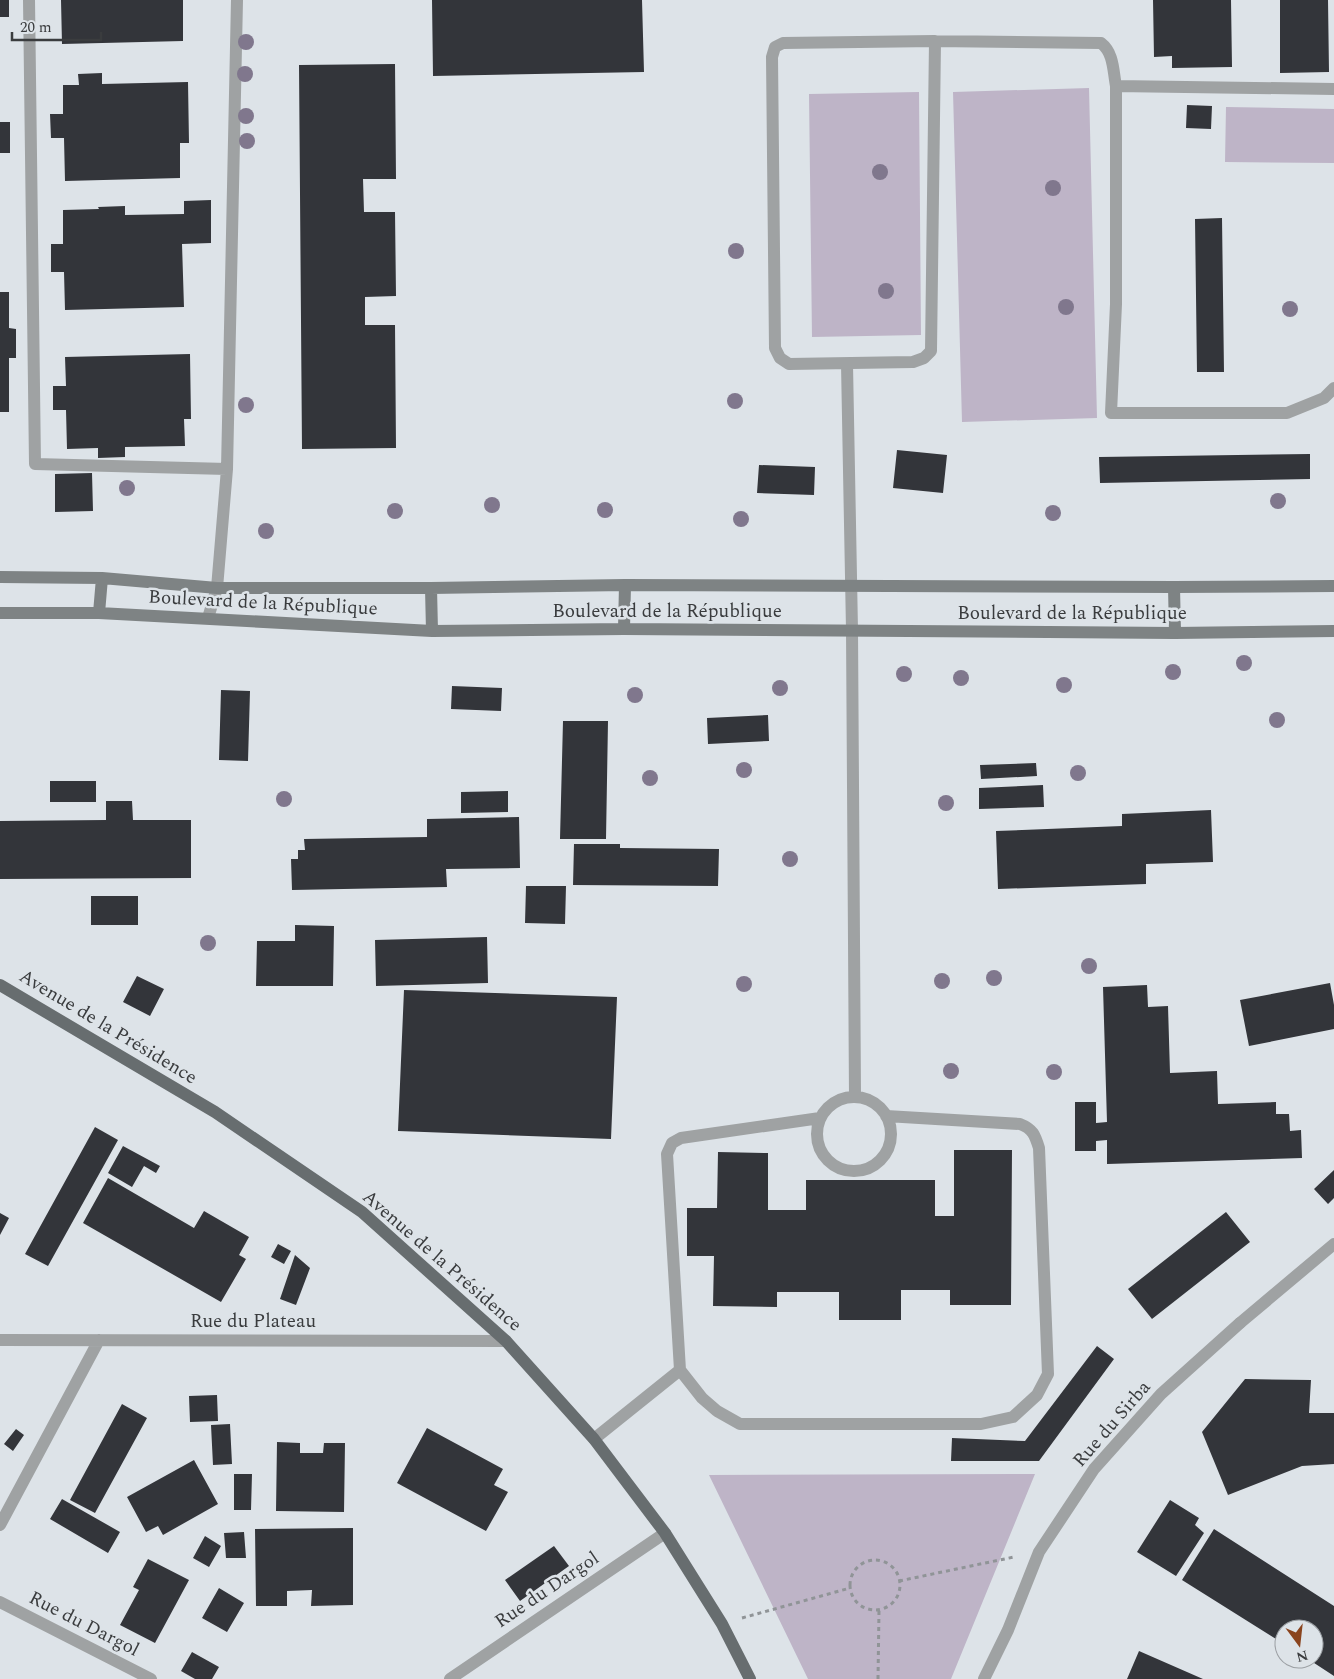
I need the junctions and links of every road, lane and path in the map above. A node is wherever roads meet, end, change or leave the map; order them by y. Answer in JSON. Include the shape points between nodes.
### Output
{"nodes":[{"id":1,"x":29,"y":0,"type":"edge"},
{"id":2,"x":237,"y":0,"type":"edge"},
{"id":3,"x":935,"y":41,"type":"junction"},
{"id":4,"x":1116,"y":86,"type":"junction"},
{"id":5,"x":1334,"y":89,"type":"edge"},
{"id":6,"x":847,"y":364,"type":"junction"},
{"id":7,"x":1334,"y":388,"type":"edge"},
{"id":8,"x":227,"y":469,"type":"junction"},
{"id":9,"x":0,"y":577,"type":"edge"},
{"id":10,"x":102,"y":578,"type":"junction"},
{"id":11,"x":625,"y":585,"type":"junction"},
{"id":12,"x":851,"y":586,"type":"junction"},
{"id":13,"x":1334,"y":586,"type":"edge"},
{"id":14,"x":1174,"y":587,"type":"junction"},
{"id":15,"x":217,"y":588,"type":"junction"},
{"id":16,"x":431,"y":588,"type":"junction"},
{"id":17,"x":0,"y":613,"type":"edge"},
{"id":18,"x":100,"y":614,"type":"junction"},
{"id":19,"x":208,"y":618,"type":"junction"},
{"id":20,"x":624,"y":629,"type":"junction"},
{"id":21,"x":852,"y":630,"type":"junction"},
{"id":22,"x":432,"y":631,"type":"junction"},
{"id":23,"x":1334,"y":631,"type":"edge"},
{"id":24,"x":1174,"y":633,"type":"junction"},
{"id":25,"x":0,"y":985,"type":"edge"},
{"id":26,"x":855,"y":1097,"type":"junction"},
{"id":27,"x":886,"y":1116,"type":"junction"},
{"id":28,"x":820,"y":1118,"type":"junction"},
{"id":29,"x":1334,"y":1244,"type":"edge"},
{"id":30,"x":0,"y":1340,"type":"edge"},
{"id":31,"x":99,"y":1340,"type":"junction"},
{"id":32,"x":506,"y":1340,"type":"junction"},
{"id":33,"x":680,"y":1370,"type":"junction"},
{"id":34,"x":594,"y":1438,"type":"junction"},
{"id":35,"x":0,"y":1525,"type":"edge"},
{"id":36,"x":665,"y":1532,"type":"junction"},
{"id":37,"x":1039,"y":1552,"type":"junction"},
{"id":38,"x":899,"y":1580,"type":"junction"},
{"id":39,"x":850,"y":1588,"type":"junction"},
{"id":40,"x":0,"y":1602,"type":"edge"},
{"id":41,"x":879,"y":1610,"type":"junction"},
{"id":42,"x":722,"y":1624,"type":"junction"},
{"id":43,"x":151,"y":1679,"type":"edge"},
{"id":44,"x":450,"y":1679,"type":"edge"},
{"id":45,"x":750,"y":1679,"type":"edge"},
{"id":46,"x":878,"y":1679,"type":"edge"},
{"id":47,"x":984,"y":1679,"type":"edge"}],
"edges":[{"from":1,"to":8,"type":"street","via":[[35,464]]},
{"from":2,"to":8,"type":"street"},
{"from":3,"to":4,"type":"street","via":[[1102,43],[1111,56]]},
{"from":3,"to":6,"type":"street","via":[[931,351],[913,362]]},
{"from":3,"to":6,"type":"street","via":[[783,43],[775,47],[772,57],[775,348],[780,358],[789,364]]},
{"from":4,"to":5,"type":"street"},
{"from":4,"to":7,"type":"street","via":[[1116,304],[1111,413],[1287,413],[1324,398]]},
{"from":6,"to":12,"type":"street"},
{"from":8,"to":15,"type":"street"},
{"from":9,"to":10,"type":"main road","name":"Boulevard de la République"},
{"from":10,"to":15,"type":"main road","name":"Boulevard de la République"},
{"from":10,"to":18,"type":"main road"},
{"from":11,"to":12,"type":"main road","name":"Boulevard de la République"},
{"from":11,"to":16,"type":"main road","name":"Boulevard de la République"},
{"from":11,"to":20,"type":"main road"},
{"from":12,"to":14,"type":"main road","name":"Boulevard de la République"},
{"from":12,"to":21,"type":"street"},
{"from":13,"to":14,"type":"main road","name":"Boulevard de la République"},
{"from":14,"to":24,"type":"main road"},
{"from":15,"to":16,"type":"main road","name":"Boulevard de la République"},
{"from":15,"to":19,"type":"street"},
{"from":16,"to":22,"type":"main road"},
{"from":17,"to":18,"type":"main road","name":"Boulevard de la République"},
{"from":18,"to":19,"type":"main road","name":"Boulevard de la République"},
{"from":19,"to":22,"type":"main road","name":"Boulevard de la République"},
{"from":20,"to":21,"type":"main road","name":"Boulevard de la République"},
{"from":20,"to":22,"type":"main road","name":"Boulevard de la République"},
{"from":21,"to":24,"type":"main road","name":"Boulevard de la République"},
{"from":21,"to":26,"type":"street"},
{"from":23,"to":24,"type":"main road","name":"Boulevard de la République"},
{"from":25,"to":32,"type":"main road","name":"Avenue de la Présidence","via":[[215,1112],[362,1212]]},
{"from":26,"to":27,"type":"street","via":[[870,1101]]},
{"from":26,"to":28,"type":"street","via":[[835,1103]]},
{"from":27,"to":28,"type":"street","via":[[892,1136],[888,1150],[879,1162],[867,1169],[852,1171],[838,1168],[826,1159],[819,1147],[817,1132]]},
{"from":27,"to":33,"type":"street","via":[[1020,1124],[1035,1136],[1039,1148],[1048,1374],[1036,1395],[1013,1417],[980,1424],[740,1424],[702,1398]]},
{"from":28,"to":33,"type":"street","via":[[681,1138],[672,1143],[667,1154]]},
{"from":29,"to":37,"type":"street","name":"Rue du Sirba","via":[[1161,1394],[1094,1469]]},
{"from":30,"to":31,"type":"street","name":"Rue du Plateau"},
{"from":31,"to":32,"type":"street","name":"Rue du Plateau"},
{"from":31,"to":35,"type":"street"},
{"from":32,"to":34,"type":"main road","name":"Avenue de la Présidence"},
{"from":33,"to":34,"type":"street"},
{"from":34,"to":36,"type":"main road","name":"Avenue de la Présidence"},
{"from":36,"to":42,"type":"main road","name":"Avenue de la Présidence"},
{"from":36,"to":44,"type":"street","name":"Rue du Dargol"},
{"from":37,"to":38,"type":"path"},
{"from":37,"to":47,"type":"street","name":"Rue du Sirba","via":[[1008,1630]]},
{"from":38,"to":39,"type":"path","via":[[891,1566],[875,1560],[867,1561],[853,1572]]},
{"from":38,"to":41,"type":"path","via":[[898,1596]]},
{"from":39,"to":41,"type":"path","via":[[857,1603]]},
{"from":39,"to":42,"type":"path"},
{"from":40,"to":43,"type":"street","name":"Rue du Dargol"},
{"from":41,"to":46,"type":"path"},
{"from":42,"to":45,"type":"main road","name":"Avenue de la Présidence"}]}
